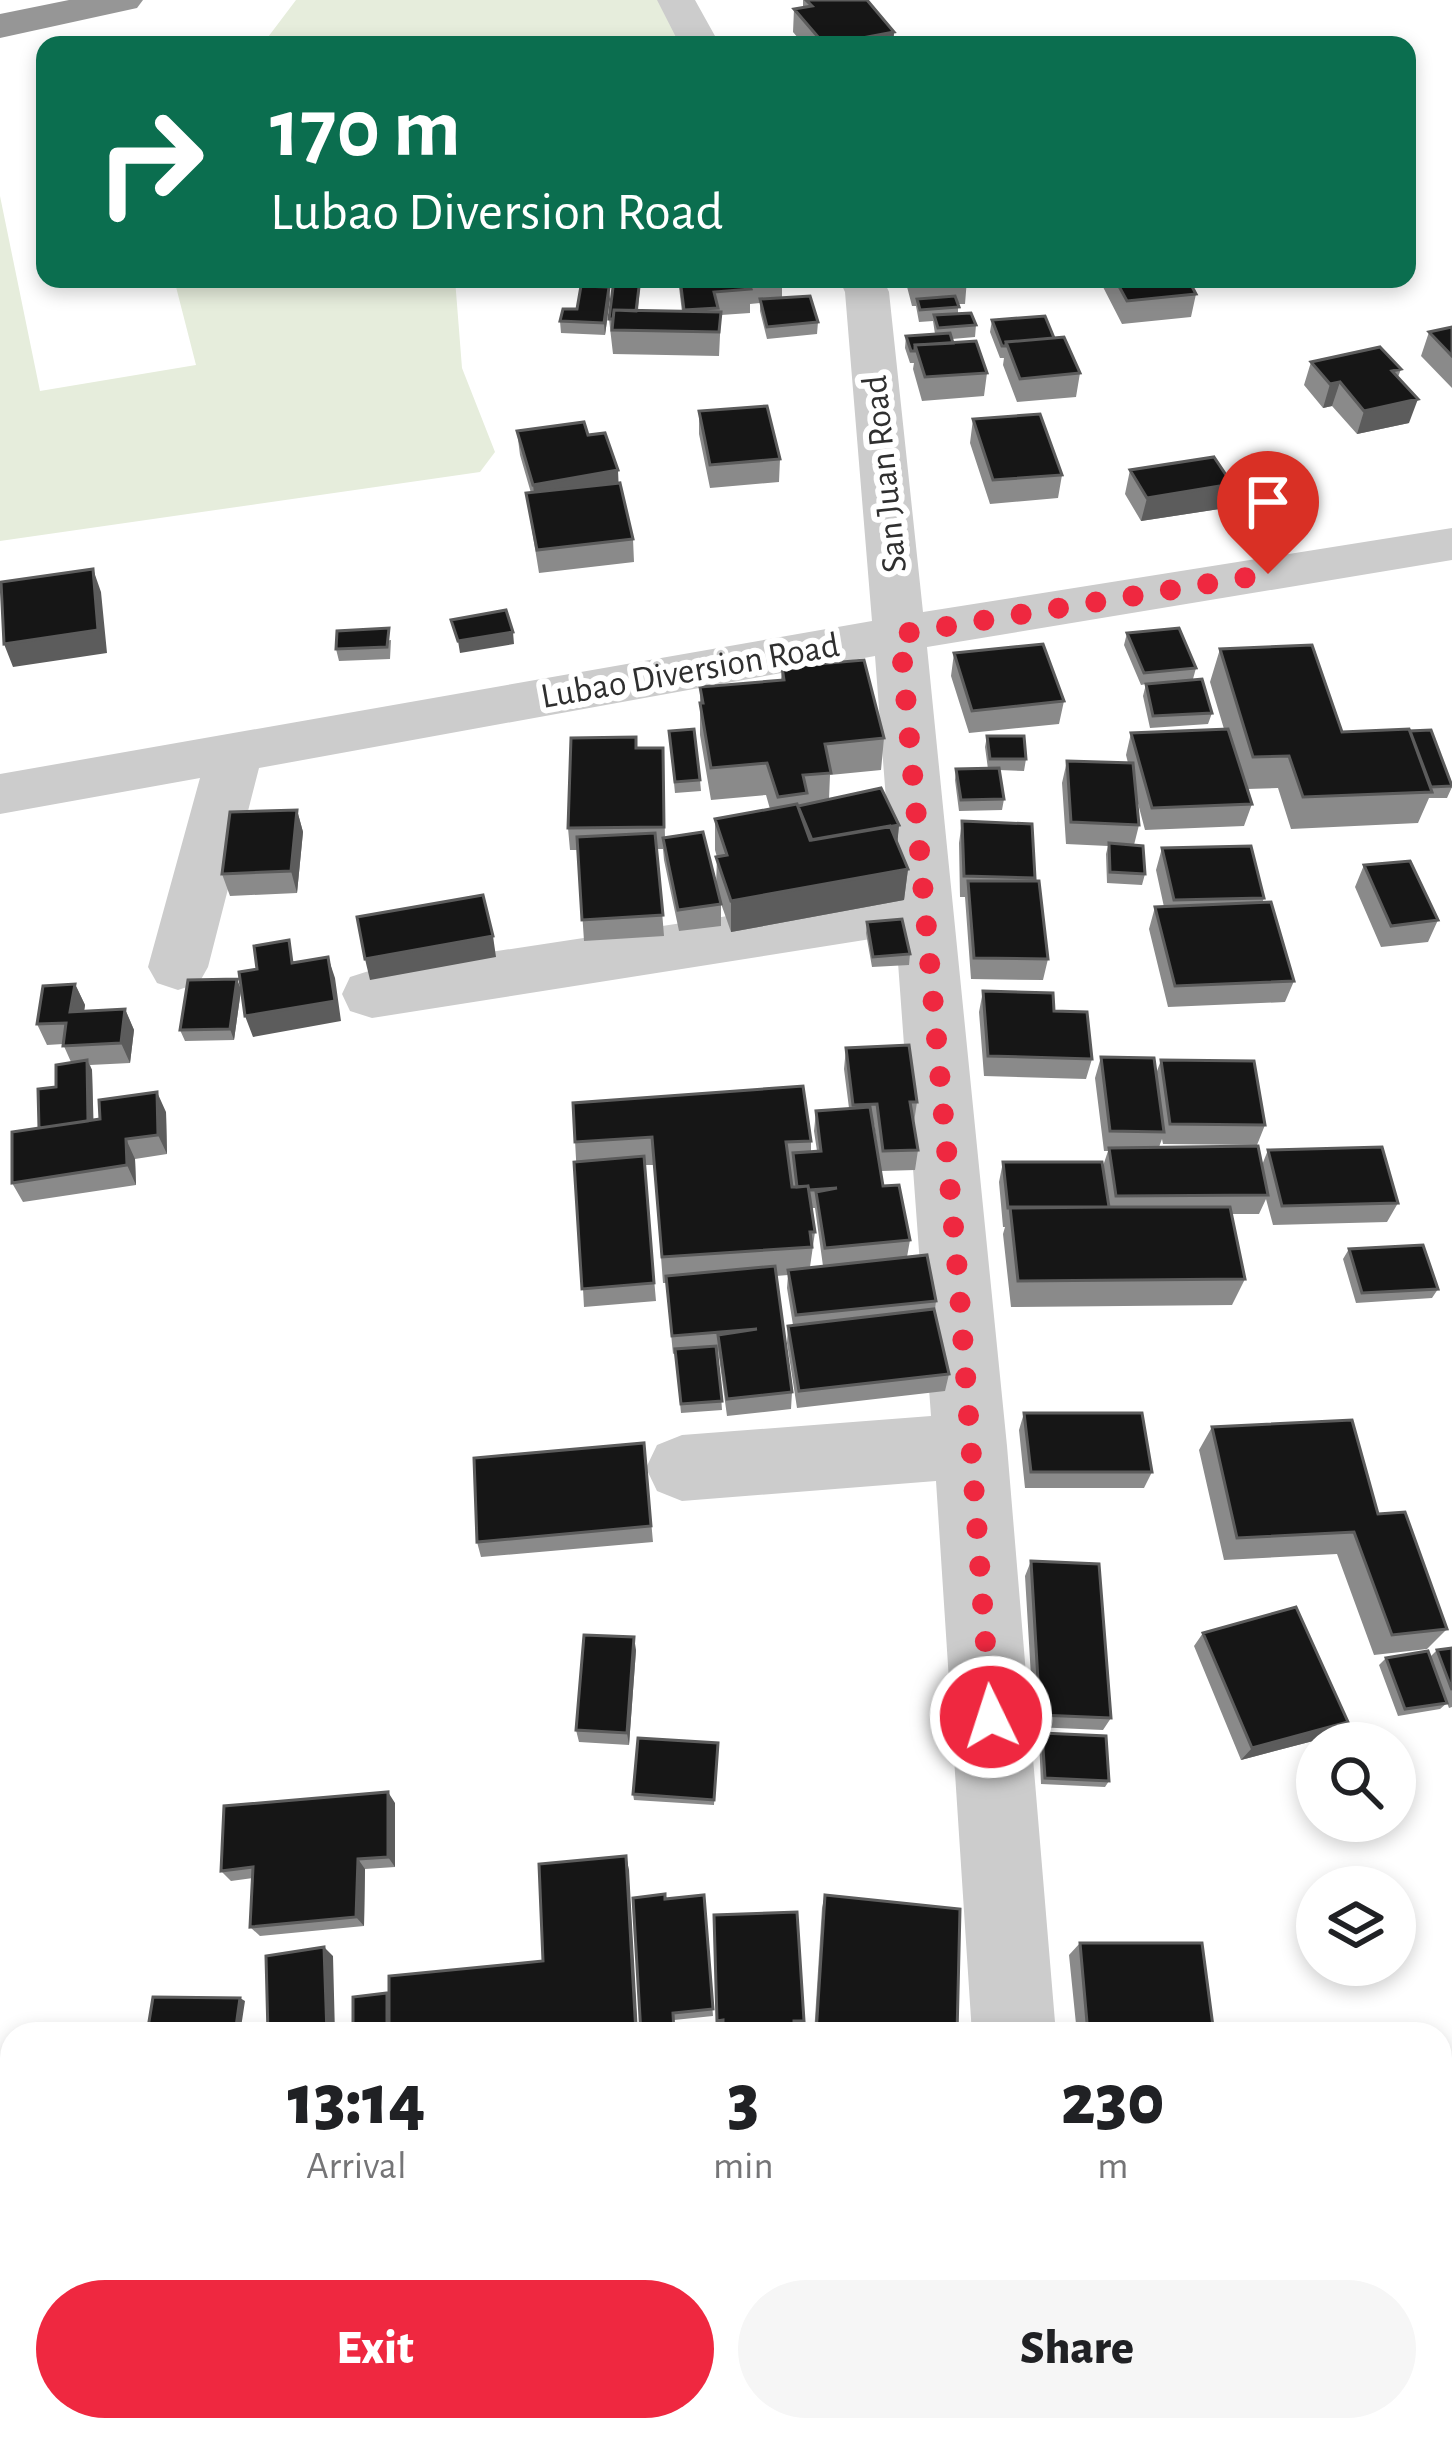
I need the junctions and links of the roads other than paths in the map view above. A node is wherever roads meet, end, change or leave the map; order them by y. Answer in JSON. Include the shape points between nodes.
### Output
{"nodes":[{"id":1,"x":124,"y":0,"type":"edge"},
{"id":2,"x":676,"y":0,"type":"edge"},
{"id":3,"x":0,"y":26,"type":"edge"},
{"id":4,"x":695,"y":36,"type":"edge"},
{"id":5,"x":865,"y":288,"type":"edge"},
{"id":6,"x":1452,"y":544,"type":"edge"},
{"id":7,"x":900,"y":634,"type":"junction"},
{"id":8,"x":235,"y":752,"type":"junction"},
{"id":9,"x":0,"y":794,"type":"edge"},
{"id":10,"x":925,"y":908,"type":"junction"},
{"id":11,"x":178,"y":967,"type":"dead end"},
{"id":12,"x":372,"y":994,"type":"dead end"},
{"id":13,"x":971,"y":1446,"type":"junction"},
{"id":14,"x":682,"y":1468,"type":"dead end"},
{"id":15,"x":1013,"y":2022,"type":"edge"}],
"edges":[{"from":1,"to":3,"type":"highway"},
{"from":2,"to":4,"type":"street"},
{"from":5,"to":7,"type":"street","name":"San Juan Road"},
{"from":6,"to":7,"type":"street","name":"Lubao Diversion Road"},
{"from":7,"to":8,"type":"street","name":"Lubao Diversion Road"},
{"from":7,"to":10,"type":"street","name":"San Juan Road"},
{"from":8,"to":9,"type":"street","name":"Lubao Diversion Road"},
{"from":8,"to":11,"type":"street"},
{"from":10,"to":12,"type":"street"},
{"from":10,"to":13,"type":"street","name":"San Juan Road"},
{"from":13,"to":14,"type":"street"},
{"from":13,"to":15,"type":"street","name":"San Juan Road"}]}
